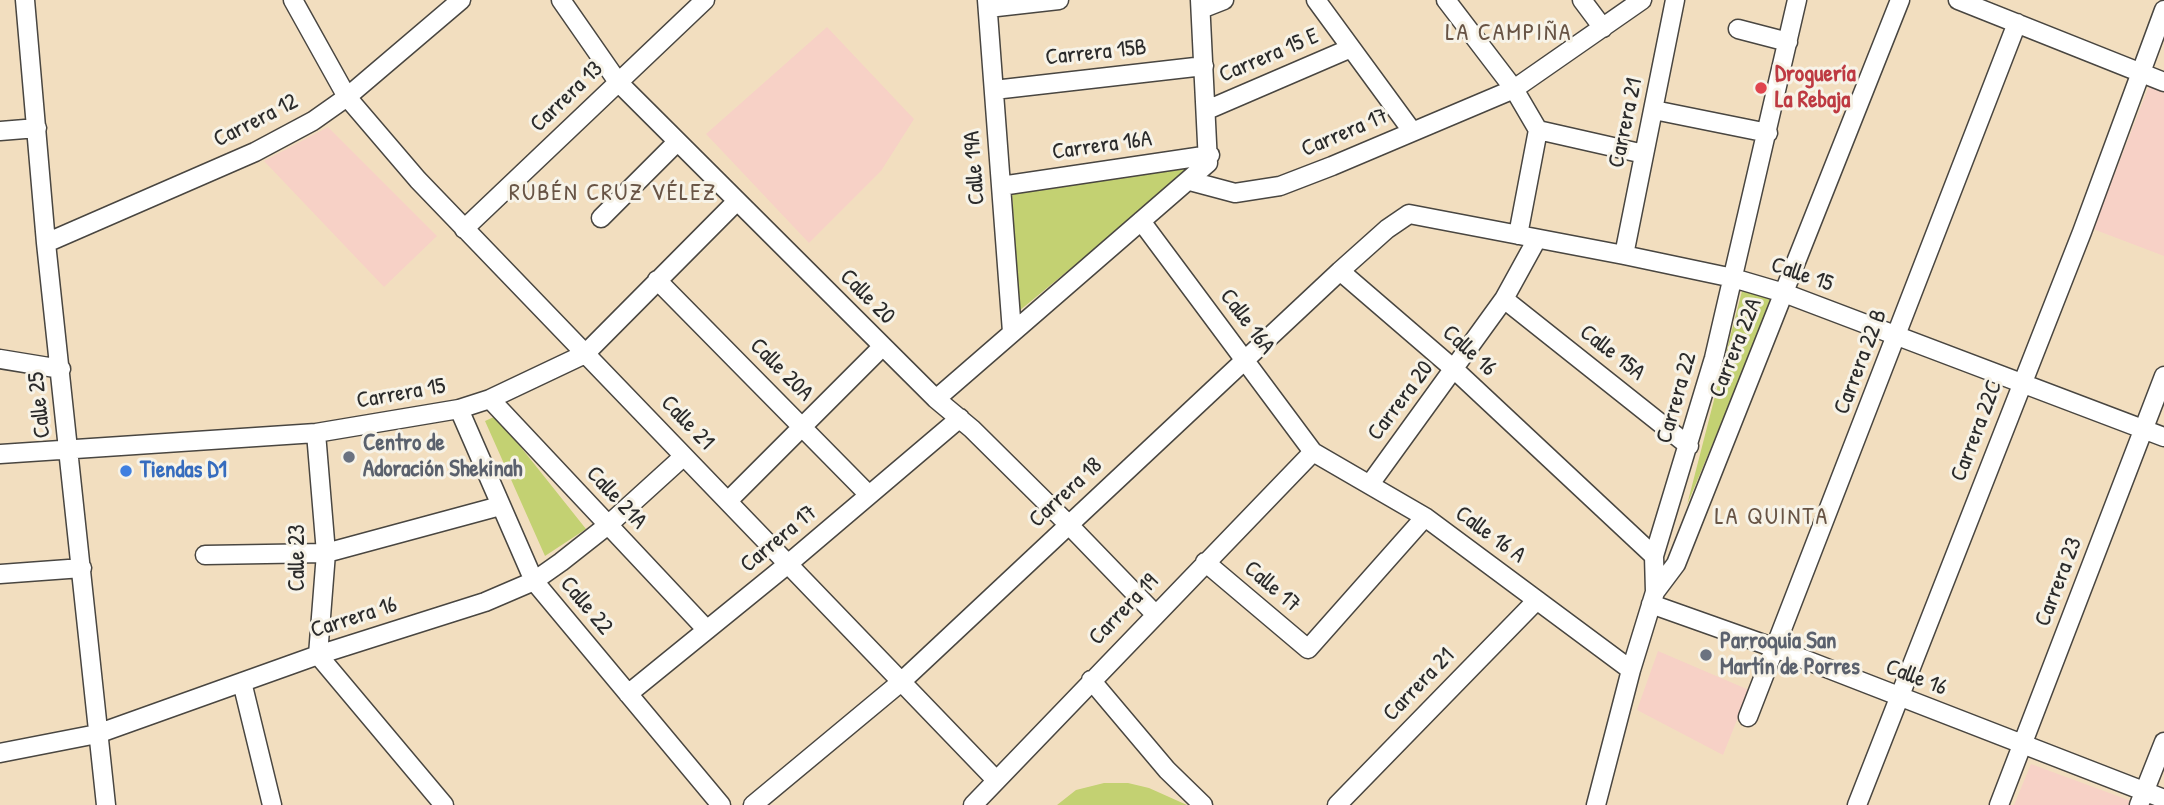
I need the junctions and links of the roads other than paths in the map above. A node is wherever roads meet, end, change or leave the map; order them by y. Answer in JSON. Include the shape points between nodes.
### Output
{"nodes":[{"id":1,"x":25,"y":0,"type":"edge"},
{"id":2,"x":293,"y":0,"type":"edge"},
{"id":3,"x":461,"y":0,"type":"edge"},
{"id":4,"x":561,"y":0,"type":"edge"},
{"id":5,"x":705,"y":0,"type":"edge"},
{"id":6,"x":1059,"y":0,"type":"edge"},
{"id":7,"x":1224,"y":0,"type":"edge"},
{"id":8,"x":1316,"y":0,"type":"edge"},
{"id":9,"x":1446,"y":0,"type":"edge"},
{"id":10,"x":1582,"y":0,"type":"edge"},
{"id":11,"x":1642,"y":0,"type":"edge"},
{"id":12,"x":1675,"y":0,"type":"edge"},
{"id":13,"x":1797,"y":0,"type":"edge"},
{"id":14,"x":1900,"y":0,"type":"edge"},
{"id":15,"x":1958,"y":0,"type":"edge"},
{"id":16,"x":987,"y":4,"type":"edge"},
{"id":17,"x":1200,"y":4,"type":"edge"},
{"id":18,"x":2164,"y":10,"type":"edge"},
{"id":19,"x":2017,"y":23,"type":"junction"},
{"id":20,"x":1603,"y":28,"type":"junction"},
{"id":21,"x":1738,"y":29,"type":"dead end"},
{"id":22,"x":1788,"y":42,"type":"junction"},
{"id":23,"x":1351,"y":48,"type":"junction"},
{"id":24,"x":1204,"y":66,"type":"junction"},
{"id":25,"x":2140,"y":73,"type":"junction"},
{"id":26,"x":618,"y":82,"type":"junction"},
{"id":27,"x":2164,"y":82,"type":"edge"},
{"id":28,"x":1514,"y":89,"type":"junction"},
{"id":29,"x":994,"y":90,"type":"junction"},
{"id":30,"x":347,"y":97,"type":"junction"},
{"id":31,"x":1207,"y":110,"type":"junction"},
{"id":32,"x":1654,"y":110,"type":"junction"},
{"id":33,"x":37,"y":128,"type":"junction"},
{"id":34,"x":1538,"y":130,"type":"junction"},
{"id":35,"x":0,"y":131,"type":"edge"},
{"id":36,"x":1412,"y":131,"type":"junction"},
{"id":37,"x":1768,"y":133,"type":"junction"},
{"id":38,"x":677,"y":142,"type":"junction"},
{"id":39,"x":1644,"y":154,"type":"junction"},
{"id":40,"x":1209,"y":159,"type":"junction"},
{"id":41,"x":1190,"y":181,"type":"junction"},
{"id":42,"x":1001,"y":186,"type":"junction"},
{"id":43,"x":736,"y":202,"type":"junction"},
{"id":44,"x":1409,"y":214,"type":"joint"},
{"id":45,"x":601,"y":218,"type":"dead end"},
{"id":46,"x":1141,"y":221,"type":"junction"},
{"id":47,"x":464,"y":229,"type":"junction"},
{"id":48,"x":1518,"y":235,"type":"junction"},
{"id":49,"x":1537,"y":239,"type":"junction"},
{"id":50,"x":46,"y":243,"type":"junction"},
{"id":51,"x":1624,"y":255,"type":"junction"},
{"id":52,"x":1340,"y":271,"type":"junction"},
{"id":53,"x":1733,"y":278,"type":"junction"},
{"id":54,"x":657,"y":280,"type":"junction"},
{"id":55,"x":1784,"y":293,"type":"junction"},
{"id":56,"x":1504,"y":299,"type":"junction"},
{"id":57,"x":1012,"y":332,"type":"junction"},
{"id":58,"x":1898,"y":334,"type":"junction"},
{"id":59,"x":882,"y":346,"type":"junction"},
{"id":60,"x":586,"y":354,"type":"junction"},
{"id":61,"x":0,"y":359,"type":"edge"},
{"id":62,"x":1246,"y":362,"type":"junction"},
{"id":63,"x":61,"y":369,"type":"junction"},
{"id":64,"x":1455,"y":370,"type":"junction"},
{"id":65,"x":2164,"y":376,"type":"edge"},
{"id":66,"x":2021,"y":383,"type":"junction"},
{"id":67,"x":490,"y":399,"type":"junction"},
{"id":68,"x":936,"y":400,"type":"junction"},
{"id":69,"x":459,"y":409,"type":"junction"},
{"id":70,"x":960,"y":418,"type":"junction"},
{"id":71,"x":804,"y":428,"type":"junction"},
{"id":72,"x":2143,"y":429,"type":"junction"},
{"id":73,"x":316,"y":433,"type":"junction"},
{"id":74,"x":2164,"y":437,"type":"edge"},
{"id":75,"x":1689,"y":446,"type":"junction"},
{"id":76,"x":69,"y":448,"type":"junction"},
{"id":77,"x":1313,"y":452,"type":"junction"},
{"id":78,"x":0,"y":454,"type":"edge"},
{"id":79,"x":684,"y":456,"type":"junction"},
{"id":80,"x":1370,"y":484,"type":"junction"},
{"id":81,"x":870,"y":495,"type":"junction"},
{"id":82,"x":727,"y":501,"type":"junction"},
{"id":83,"x":500,"y":506,"type":"junction"},
{"id":84,"x":1425,"y":517,"type":"junction"},
{"id":85,"x":1068,"y":524,"type":"junction"},
{"id":86,"x":608,"y":525,"type":"junction"},
{"id":87,"x":326,"y":553,"type":"junction"},
{"id":88,"x":205,"y":555,"type":"dead end"},
{"id":89,"x":1654,"y":556,"type":"junction"},
{"id":90,"x":1205,"y":562,"type":"junction"},
{"id":91,"x":788,"y":564,"type":"junction"},
{"id":92,"x":82,"y":568,"type":"junction"},
{"id":93,"x":0,"y":574,"type":"edge"},
{"id":94,"x":534,"y":581,"type":"junction"},
{"id":95,"x":1653,"y":598,"type":"junction"},
{"id":96,"x":1537,"y":600,"type":"junction"},
{"id":97,"x":1154,"y":614,"type":"junction"},
{"id":98,"x":707,"y":630,"type":"junction"},
{"id":99,"x":1775,"y":648,"type":"junction"},
{"id":100,"x":318,"y":655,"type":"junction"},
{"id":101,"x":1630,"y":670,"type":"junction"},
{"id":102,"x":1091,"y":681,"type":"junction"},
{"id":103,"x":242,"y":682,"type":"junction"},
{"id":104,"x":901,"y":682,"type":"junction"},
{"id":105,"x":628,"y":694,"type":"junction"},
{"id":106,"x":1900,"y":698,"type":"junction"},
{"id":107,"x":1748,"y":717,"type":"dead end"},
{"id":108,"x":97,"y":734,"type":"junction"},
{"id":109,"x":2164,"y":742,"type":"edge"},
{"id":110,"x":2023,"y":746,"type":"junction"},
{"id":111,"x":0,"y":753,"type":"edge"},
{"id":112,"x":996,"y":780,"type":"junction"},
{"id":113,"x":2142,"y":798,"type":"edge"},
{"id":114,"x":2164,"y":799,"type":"edge"},
{"id":115,"x":106,"y":805,"type":"edge"},
{"id":116,"x":272,"y":805,"type":"edge"},
{"id":117,"x":444,"y":805,"type":"edge"},
{"id":118,"x":721,"y":805,"type":"edge"},
{"id":119,"x":753,"y":805,"type":"edge"},
{"id":120,"x":973,"y":805,"type":"edge"},
{"id":121,"x":1203,"y":805,"type":"edge"},
{"id":122,"x":1337,"y":805,"type":"edge"},
{"id":123,"x":1596,"y":805,"type":"edge"},
{"id":124,"x":1857,"y":805,"type":"edge"},
{"id":125,"x":1999,"y":805,"type":"edge"}],
"edges":[{"from":1,"to":33,"type":"street","name":"Calle 25"},
{"from":2,"to":30,"type":"street","name":"Calle 21"},
{"from":3,"to":30,"type":"street","name":"Carrera 12"},
{"from":4,"to":26,"type":"street","name":"Calle 20"},
{"from":5,"to":26,"type":"street","name":"Carrera 13"},
{"from":6,"to":16,"type":"street"},
{"from":7,"to":17,"type":"street"},
{"from":8,"to":23,"type":"street"},
{"from":9,"to":28,"type":"street"},
{"from":10,"to":20,"type":"street"},
{"from":11,"to":20,"type":"street","name":"Carrera 17"},
{"from":12,"to":32,"type":"street","name":"Carrera 21"},
{"from":13,"to":22,"type":"street","name":"Carrera 22"},
{"from":14,"to":55,"type":"street","name":"Carrera 22A"},
{"from":15,"to":19,"type":"street"},
{"from":16,"to":29,"type":"street","name":"Calle 19A"},
{"from":17,"to":24,"type":"street"},
{"from":18,"to":25,"type":"street"},
{"from":19,"to":25,"type":"street"},
{"from":19,"to":58,"type":"street","name":"Carrera 22 B"},
{"from":20,"to":28,"type":"street","name":"Carrera 17"},
{"from":21,"to":22,"type":"street"},
{"from":22,"to":37,"type":"street","name":"Carrera 22"},
{"from":23,"to":31,"type":"street","name":"Carrera 15 E"},
{"from":23,"to":36,"type":"street"},
{"from":24,"to":29,"type":"street","name":"Carrera 15B"},
{"from":24,"to":31,"type":"street"},
{"from":25,"to":27,"type":"street"},
{"from":25,"to":66,"type":"street","name":"Carrera 22C"},
{"from":26,"to":38,"type":"street","name":"Calle 20"},
{"from":26,"to":47,"type":"street","name":"Carrera 13"},
{"from":28,"to":34,"type":"street"},
{"from":28,"to":36,"type":"street","name":"Carrera 17"},
{"from":29,"to":42,"type":"street","name":"Calle 19A"},
{"from":30,"to":47,"type":"street","name":"Calle 21"},
{"from":30,"to":50,"type":"street","name":"Carrera 12","via":[[255,152]]},
{"from":31,"to":40,"type":"street"},
{"from":32,"to":37,"type":"street"},
{"from":32,"to":39,"type":"street","name":"Carrera 21"},
{"from":33,"to":35,"type":"street"},
{"from":33,"to":50,"type":"street","name":"Calle 25"},
{"from":34,"to":39,"type":"street"},
{"from":34,"to":48,"type":"street"},
{"from":36,"to":41,"type":"street","name":"Carrera 17","via":[[1280,186],[1234,193]]},
{"from":37,"to":53,"type":"street","name":"Carrera 22"},
{"from":38,"to":43,"type":"street","name":"Calle 20"},
{"from":38,"to":45,"type":"street"},
{"from":39,"to":51,"type":"street","name":"Carrera 21"},
{"from":40,"to":41,"type":"street"},
{"from":40,"to":42,"type":"street","name":"Carrera 16A"},
{"from":41,"to":46,"type":"street"},
{"from":42,"to":57,"type":"street","name":"Calle 19A"},
{"from":43,"to":54,"type":"street","name":"Carrera 15"},
{"from":43,"to":59,"type":"street","name":"Calle 20"},
{"from":44,"to":48,"type":"street","name":"Calle 15"},
{"from":44,"to":52,"type":"street","name":"Carrera 18"},
{"from":46,"to":57,"type":"street"},
{"from":46,"to":62,"type":"street","name":"Calle 16A"},
{"from":47,"to":60,"type":"street","name":"Calle 21"},
{"from":48,"to":49,"type":"street","name":"Calle 15"},
{"from":49,"to":51,"type":"street","name":"Calle 15"},
{"from":49,"to":56,"type":"street","name":"Carrera 20"},
{"from":50,"to":63,"type":"street","name":"Calle 25"},
{"from":51,"to":53,"type":"street","name":"Calle 15"},
{"from":52,"to":62,"type":"street","name":"Carrera 18"},
{"from":52,"to":64,"type":"street","name":"Calle 16"},
{"from":53,"to":55,"type":"street","name":"Calle 15"},
{"from":53,"to":75,"type":"street","name":"Carrera 22"},
{"from":54,"to":60,"type":"street","name":"Carrera 15"},
{"from":54,"to":71,"type":"street","name":"Calle 20A"},
{"from":55,"to":58,"type":"street","name":"Calle 15"},
{"from":55,"to":95,"type":"street","name":"Carrera 22A","via":[[1676,564]]},
{"from":56,"to":64,"type":"street","name":"Carrera 20"},
{"from":56,"to":75,"type":"street","name":"Calle 15A"},
{"from":57,"to":68,"type":"street"},
{"from":58,"to":66,"type":"street","name":"Calle 15"},
{"from":58,"to":99,"type":"street","name":"Carrera 22 B"},
{"from":59,"to":68,"type":"street","name":"Calle 20"},
{"from":59,"to":71,"type":"street"},
{"from":60,"to":67,"type":"street","name":"Carrera 15"},
{"from":60,"to":79,"type":"street","name":"Calle 21"},
{"from":61,"to":63,"type":"street"},
{"from":62,"to":77,"type":"street","name":"Calle 16A"},
{"from":62,"to":85,"type":"street","name":"Carrera 18"},
{"from":63,"to":76,"type":"street","name":"Calle 25"},
{"from":64,"to":80,"type":"street","name":"Carrera 20"},
{"from":64,"to":89,"type":"street","name":"Calle 16"},
{"from":65,"to":72,"type":"street","name":"Carrera 23"},
{"from":66,"to":72,"type":"street","name":"Calle 15"},
{"from":66,"to":106,"type":"street","name":"Carrera 22C"},
{"from":67,"to":69,"type":"street","name":"Carrera 15"},
{"from":67,"to":86,"type":"street","name":"Calle 21A"},
{"from":68,"to":70,"type":"street","name":"Calle 20"},
{"from":69,"to":73,"type":"street","name":"Carrera 15"},
{"from":69,"to":83,"type":"street","name":"Calle 22"},
{"from":70,"to":81,"type":"street","name":"Carrera 17"},
{"from":70,"to":85,"type":"street","name":"Calle 20"},
{"from":71,"to":81,"type":"street","name":"Calle 20A"},
{"from":71,"to":82,"type":"street"},
{"from":72,"to":74,"type":"street","name":"Calle 15"},
{"from":72,"to":110,"type":"street","name":"Carrera 23"},
{"from":73,"to":76,"type":"street","name":"Carrera 15"},
{"from":73,"to":87,"type":"street","name":"Calle 23"},
{"from":75,"to":89,"type":"street","name":"Carrera 22"},
{"from":76,"to":78,"type":"street","name":"Carrera 15"},
{"from":76,"to":92,"type":"street","name":"Calle 25"},
{"from":77,"to":80,"type":"street","name":"Calle 16 A"},
{"from":77,"to":90,"type":"street","name":"Carrera 19"},
{"from":79,"to":82,"type":"street","name":"Calle 21"},
{"from":79,"to":86,"type":"street","name":"Carrera 16"},
{"from":80,"to":84,"type":"street","name":"Calle 16 A"},
{"from":81,"to":91,"type":"street","name":"Carrera 17"},
{"from":82,"to":91,"type":"street","name":"Calle 21"},
{"from":83,"to":87,"type":"street"},
{"from":83,"to":94,"type":"street","name":"Calle 22"},
{"from":84,"to":90,"type":"street","name":"Calle 17","via":[[1308,649]]},
{"from":84,"to":96,"type":"street","name":"Calle 16 A"},
{"from":85,"to":97,"type":"street","name":"Calle 20"},
{"from":85,"to":104,"type":"street","name":"Carrera 18"},
{"from":86,"to":94,"type":"street","name":"Carrera 16"},
{"from":86,"to":98,"type":"street","name":"Calle 21A"},
{"from":87,"to":88,"type":"street"},
{"from":87,"to":100,"type":"street","name":"Calle 23"},
{"from":89,"to":95,"type":"street","name":"Carrera 22"},
{"from":90,"to":97,"type":"street","name":"Carrera 19"},
{"from":91,"to":98,"type":"street","name":"Carrera 17"},
{"from":91,"to":104,"type":"street","name":"Calle 21"},
{"from":92,"to":93,"type":"street"},
{"from":92,"to":108,"type":"street","name":"Calle 25"},
{"from":94,"to":100,"type":"street","name":"Carrera 16","via":[[485,602]]},
{"from":94,"to":105,"type":"street","name":"Calle 22"},
{"from":95,"to":99,"type":"street","name":"Calle 16"},
{"from":95,"to":101,"type":"street","name":"Carrera 22"},
{"from":96,"to":101,"type":"street","name":"Calle 16 A"},
{"from":96,"to":122,"type":"street","name":"Carrera 21"},
{"from":97,"to":102,"type":"street","name":"Carrera 19"},
{"from":98,"to":105,"type":"street","name":"Carrera 17"},
{"from":99,"to":106,"type":"street","name":"Calle 16"},
{"from":99,"to":107,"type":"street","name":"Carrera 22 B"},
{"from":100,"to":103,"type":"street","name":"Carrera 16"},
{"from":100,"to":117,"type":"street"},
{"from":101,"to":123,"type":"street","name":"Carrera 22"},
{"from":102,"to":112,"type":"street","name":"Carrera 19"},
{"from":102,"to":121,"type":"street"},
{"from":103,"to":108,"type":"street","name":"Carrera 16"},
{"from":103,"to":116,"type":"street"},
{"from":104,"to":112,"type":"street","name":"Calle 21"},
{"from":104,"to":119,"type":"street","name":"Carrera 18"},
{"from":105,"to":118,"type":"street","name":"Calle 22"},
{"from":106,"to":110,"type":"street","name":"Calle 16"},
{"from":106,"to":124,"type":"street","name":"Carrera 22C"},
{"from":108,"to":111,"type":"street","name":"Carrera 16"},
{"from":108,"to":115,"type":"street","name":"Calle 25"},
{"from":109,"to":113,"type":"street"},
{"from":110,"to":113,"type":"street","name":"Calle 16"},
{"from":110,"to":125,"type":"street","name":"Carrera 23"},
{"from":112,"to":120,"type":"street","name":"Carrera 19"},
{"from":113,"to":114,"type":"street","name":"Calle 16"}]}
